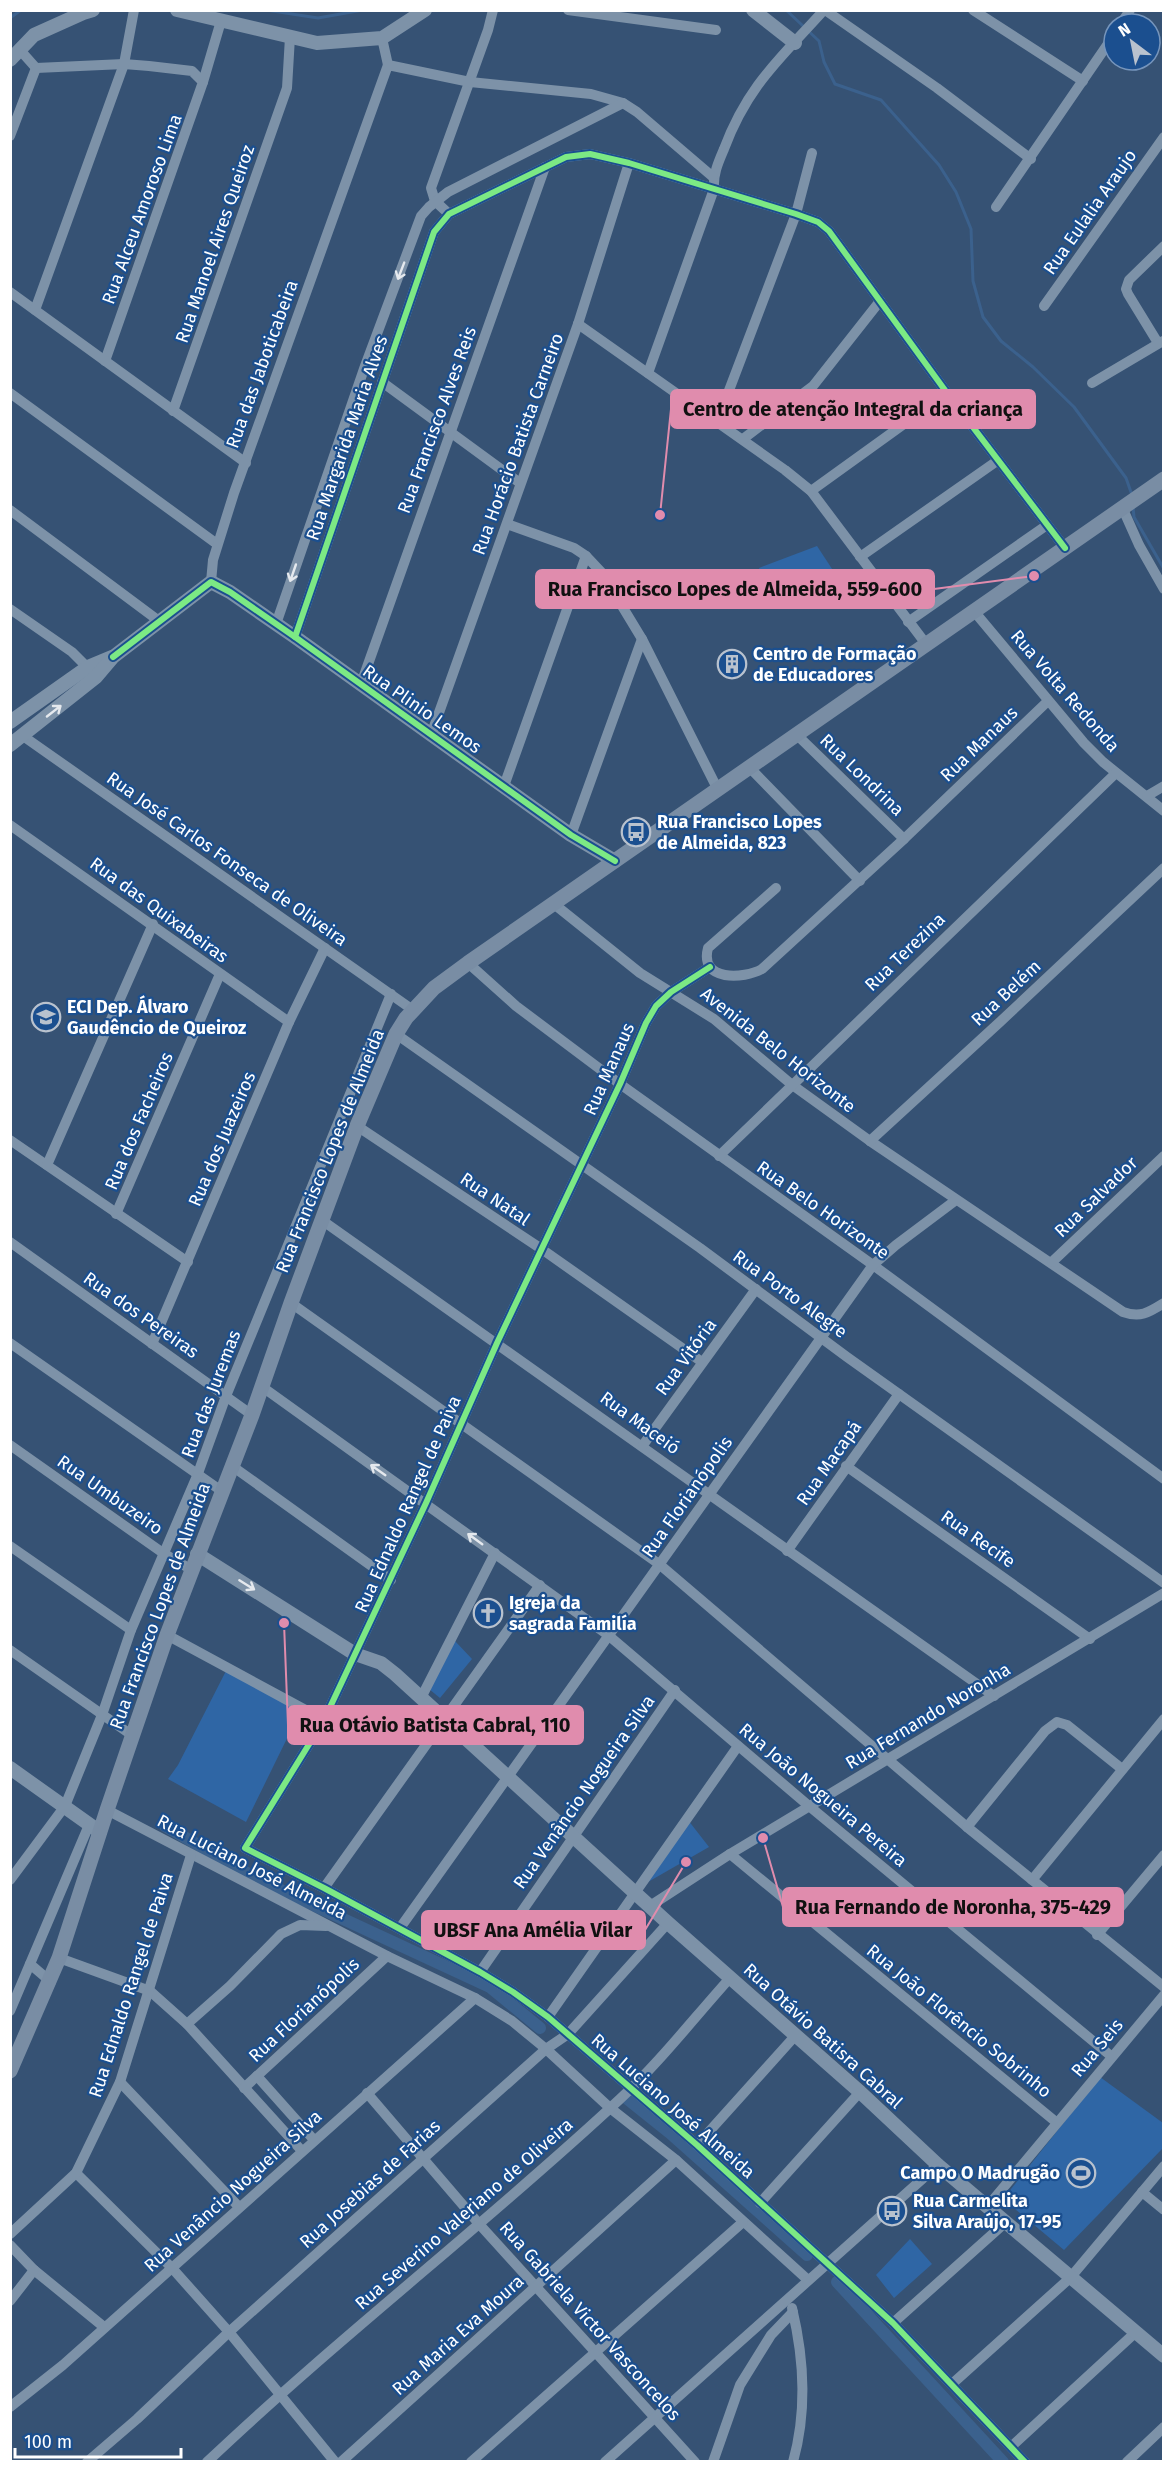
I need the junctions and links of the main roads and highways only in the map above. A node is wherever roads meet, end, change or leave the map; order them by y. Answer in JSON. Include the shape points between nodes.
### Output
{"nodes":[{"id":1,"x":1164,"y":479,"type":"edge"},
{"id":2,"x":10,"y":2071,"type":"edge"}],
"edges":[{"from":1,"to":2,"type":"main road","name":"Rua Francisco Lopes de Almeida","via":[[468,963],[434,988],[413,1010],[396,1034],[357,1126],[197,1554],[107,1810],[95,1828],[51,1982]]}]}
